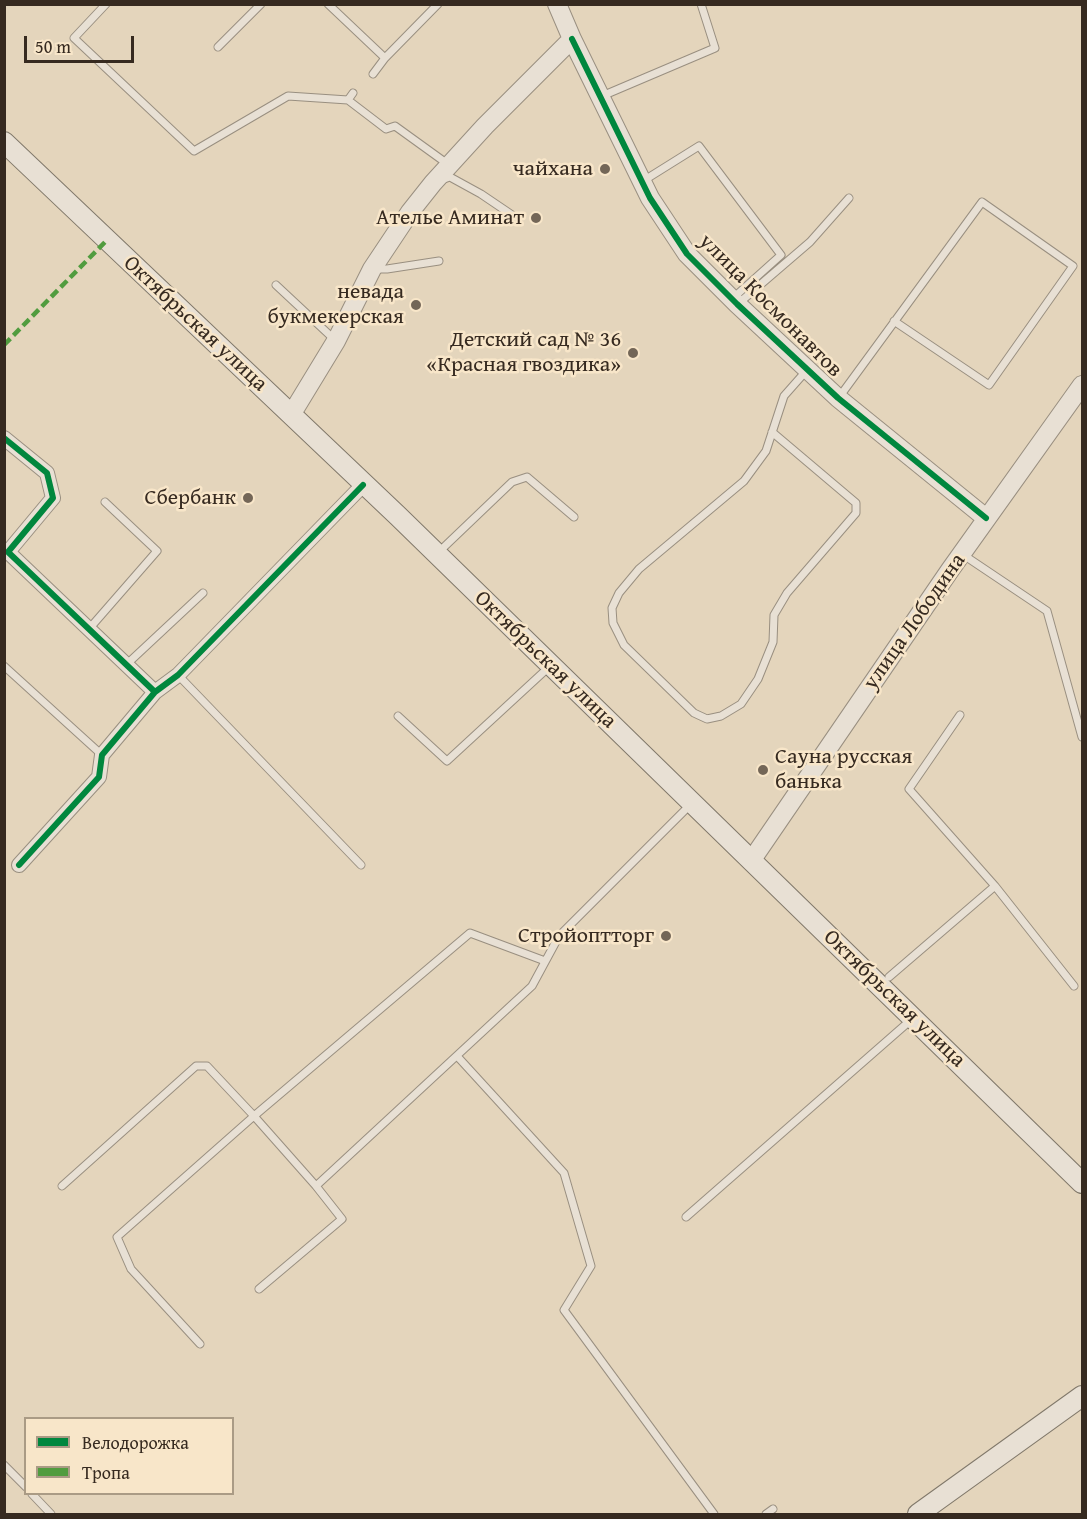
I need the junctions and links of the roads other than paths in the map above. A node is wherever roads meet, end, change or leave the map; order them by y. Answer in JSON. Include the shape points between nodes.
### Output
{"nodes":[{"id":1,"x":106,"y":4,"type":"edge"},
{"id":2,"x":261,"y":4,"type":"edge"},
{"id":3,"x":328,"y":4,"type":"edge"},
{"id":4,"x":438,"y":4,"type":"edge"},
{"id":5,"x":557,"y":4,"type":"edge"},
{"id":6,"x":701,"y":4,"type":"edge"},
{"id":7,"x":572,"y":39,"type":"junction"},
{"id":8,"x":218,"y":47,"type":"dead end"},
{"id":9,"x":385,"y":58,"type":"junction"},
{"id":10,"x":373,"y":74,"type":"dead end"},
{"id":11,"x":353,"y":93,"type":"dead end"},
{"id":12,"x":601,"y":96,"type":"junction"},
{"id":13,"x":348,"y":100,"type":"junction"},
{"id":14,"x":4,"y":128,"type":"edge"},
{"id":15,"x":4,"y":142,"type":"edge"},
{"id":16,"x":449,"y":165,"type":"junction"},
{"id":17,"x":642,"y":181,"type":"junction"},
{"id":18,"x":433,"y":183,"type":"junction"},
{"id":19,"x":849,"y":198,"type":"dead end"},
{"id":20,"x":515,"y":217,"type":"dead end"},
{"id":21,"x":439,"y":261,"type":"dead end"},
{"id":22,"x":372,"y":268,"type":"junction"},
{"id":23,"x":276,"y":285,"type":"dead end"},
{"id":24,"x":735,"y":302,"type":"junction"},
{"id":25,"x":894,"y":321,"type":"junction"},
{"id":26,"x":336,"y":341,"type":"junction"},
{"id":27,"x":807,"y":370,"type":"junction"},
{"id":28,"x":1082,"y":385,"type":"edge"},
{"id":29,"x":838,"y":398,"type":"junction"},
{"id":30,"x":294,"y":411,"type":"junction"},
{"id":31,"x":772,"y":432,"type":"junction"},
{"id":32,"x":4,"y":438,"type":"edge"},
{"id":33,"x":363,"y":484,"type":"junction"},
{"id":34,"x":105,"y":502,"type":"dead end"},
{"id":35,"x":574,"y":517,"type":"dead end"},
{"id":36,"x":986,"y":518,"type":"junction"},
{"id":37,"x":444,"y":548,"type":"junction"},
{"id":38,"x":6,"y":550,"type":"edge"},
{"id":39,"x":962,"y":554,"type":"junction"},
{"id":40,"x":203,"y":593,"type":"dead end"},
{"id":41,"x":89,"y":629,"type":"junction"},
{"id":42,"x":127,"y":664,"type":"junction"},
{"id":43,"x":551,"y":665,"type":"junction"},
{"id":44,"x":4,"y":666,"type":"edge"},
{"id":45,"x":178,"y":675,"type":"junction"},
{"id":46,"x":155,"y":692,"type":"junction"},
{"id":47,"x":960,"y":715,"type":"dead end"},
{"id":48,"x":398,"y":716,"type":"dead end"},
{"id":49,"x":1083,"y":737,"type":"edge"},
{"id":50,"x":102,"y":755,"type":"junction"},
{"id":51,"x":692,"y":803,"type":"junction"},
{"id":52,"x":754,"y":855,"type":"junction"},
{"id":53,"x":19,"y":865,"type":"dead end"},
{"id":54,"x":361,"y":865,"type":"dead end"},
{"id":55,"x":995,"y":886,"type":"junction"},
{"id":56,"x":545,"y":962,"type":"junction"},
{"id":57,"x":889,"y":977,"type":"junction"},
{"id":58,"x":1074,"y":986,"type":"dead end"},
{"id":59,"x":914,"y":1018,"type":"junction"},
{"id":60,"x":457,"y":1056,"type":"junction"},
{"id":61,"x":254,"y":1116,"type":"junction"},
{"id":62,"x":1083,"y":1167,"type":"edge"},
{"id":63,"x":1083,"y":1183,"type":"edge"},
{"id":64,"x":62,"y":1186,"type":"dead end"},
{"id":65,"x":316,"y":1186,"type":"junction"},
{"id":66,"x":686,"y":1217,"type":"dead end"},
{"id":67,"x":259,"y":1289,"type":"dead end"},
{"id":68,"x":200,"y":1344,"type":"dead end"},
{"id":69,"x":1083,"y":1396,"type":"edge"},
{"id":70,"x":4,"y":1465,"type":"edge"},
{"id":71,"x":24,"y":1485,"type":"edge"},
{"id":72,"x":33,"y":1495,"type":"edge"},
{"id":73,"x":772,"y":1509,"type":"dead end"},
{"id":74,"x":51,"y":1515,"type":"edge"},
{"id":75,"x":714,"y":1515,"type":"edge"},
{"id":76,"x":766,"y":1515,"type":"edge"},
{"id":77,"x":918,"y":1515,"type":"edge"}],
"edges":[{"from":1,"to":13,"type":"lane","via":[[74,38],[194,151],[288,96]]},
{"from":2,"to":8,"type":"lane"},
{"from":3,"to":9,"type":"lane"},
{"from":4,"to":9,"type":"lane"},
{"from":5,"to":7,"type":"street","name":"улица Космонавтов"},
{"from":6,"to":12,"type":"lane","via":[[716,48]]},
{"from":7,"to":12,"type":"street","name":"улица Космонавтов"},
{"from":7,"to":16,"type":"street"},
{"from":9,"to":10,"type":"lane"},
{"from":11,"to":13,"type":"lane"},
{"from":12,"to":17,"type":"street","name":"улица Космонавтов"},
{"from":13,"to":16,"type":"lane","via":[[386,129],[395,126]]},
{"from":14,"to":30,"type":"main road","name":"Октябрьская улица"},
{"from":15,"to":30,"type":"main road","name":"Октябрьская улица"},
{"from":16,"to":18,"type":"street"},
{"from":17,"to":24,"type":"street","name":"улица Космонавтов","via":[[687,254]]},
{"from":17,"to":24,"type":"lane","via":[[699,147],[781,255]]},
{"from":18,"to":20,"type":"lane","via":[[450,177]]},
{"from":18,"to":22,"type":"street"},
{"from":19,"to":24,"type":"lane","via":[[810,242]]},
{"from":21,"to":22,"type":"lane"},
{"from":22,"to":26,"type":"street"},
{"from":23,"to":26,"type":"lane"},
{"from":24,"to":27,"type":"street","name":"улица Космонавтов"},
{"from":25,"to":25,"type":"lane","via":[[982,202],[1073,266],[989,385]]},
{"from":25,"to":29,"type":"lane"},
{"from":26,"to":30,"type":"street"},
{"from":27,"to":29,"type":"street","name":"улица Космонавтов"},
{"from":27,"to":31,"type":"lane","via":[[784,396]]},
{"from":28,"to":36,"type":"street","name":"улица Лободина"},
{"from":29,"to":36,"type":"street","name":"улица Космонавтов"},
{"from":30,"to":33,"type":"main road","name":"Октябрьская улица"},
{"from":30,"to":37,"type":"main road","name":"Октябрьская улица"},
{"from":31,"to":31,"type":"lane","via":[[856,503],[856,513],[787,593],[774,615],[773,642],[741,705],[706,719],[694,713],[624,645],[613,623],[612,608],[639,568],[744,481],[766,451]]},
{"from":32,"to":38,"type":"street","via":[[47,472],[53,498]]},
{"from":33,"to":43,"type":"main road","name":"Октябрьская улица"},
{"from":33,"to":45,"type":"street"},
{"from":34,"to":41,"type":"lane","via":[[157,551]]},
{"from":35,"to":37,"type":"lane","via":[[527,477],[512,482]]},
{"from":36,"to":39,"type":"street","name":"улица Лободина"},
{"from":37,"to":52,"type":"main road","name":"Октябрьская улица"},
{"from":38,"to":41,"type":"street"},
{"from":39,"to":49,"type":"lane","via":[[1047,611]]},
{"from":39,"to":52,"type":"street","name":"улица Лободина"},
{"from":40,"to":42,"type":"lane"},
{"from":41,"to":42,"type":"street"},
{"from":42,"to":46,"type":"street"},
{"from":43,"to":48,"type":"lane","via":[[447,760]]},
{"from":43,"to":51,"type":"main road","name":"Октябрьская улица"},
{"from":44,"to":50,"type":"lane"},
{"from":45,"to":46,"type":"street"},
{"from":45,"to":54,"type":"lane"},
{"from":46,"to":50,"type":"street"},
{"from":47,"to":55,"type":"lane","via":[[909,789]]},
{"from":50,"to":53,"type":"street","via":[[99,777]]},
{"from":51,"to":52,"type":"main road","name":"Октябрьская улица"},
{"from":51,"to":56,"type":"lane","via":[[559,936]]},
{"from":52,"to":57,"type":"main road","name":"Октябрьская улица"},
{"from":52,"to":59,"type":"main road","name":"Октябрьская улица"},
{"from":55,"to":57,"type":"lane"},
{"from":55,"to":58,"type":"lane"},
{"from":56,"to":60,"type":"lane","via":[[532,986]]},
{"from":56,"to":61,"type":"lane","via":[[470,933]]},
{"from":57,"to":62,"type":"main road","name":"Октябрьская улица"},
{"from":59,"to":63,"type":"main road","name":"Октябрьская улица"},
{"from":59,"to":66,"type":"lane"},
{"from":60,"to":65,"type":"lane"},
{"from":60,"to":75,"type":"lane","via":[[564,1173],[591,1266],[564,1310]]},
{"from":61,"to":64,"type":"lane","via":[[207,1066],[196,1066]]},
{"from":61,"to":65,"type":"lane"},
{"from":61,"to":68,"type":"lane","via":[[117,1237],[132,1269]]},
{"from":65,"to":67,"type":"lane","via":[[342,1219]]},
{"from":69,"to":77,"type":"main road"},
{"from":70,"to":71,"type":"lane"},
{"from":72,"to":74,"type":"lane"},
{"from":73,"to":76,"type":"lane"}]}
